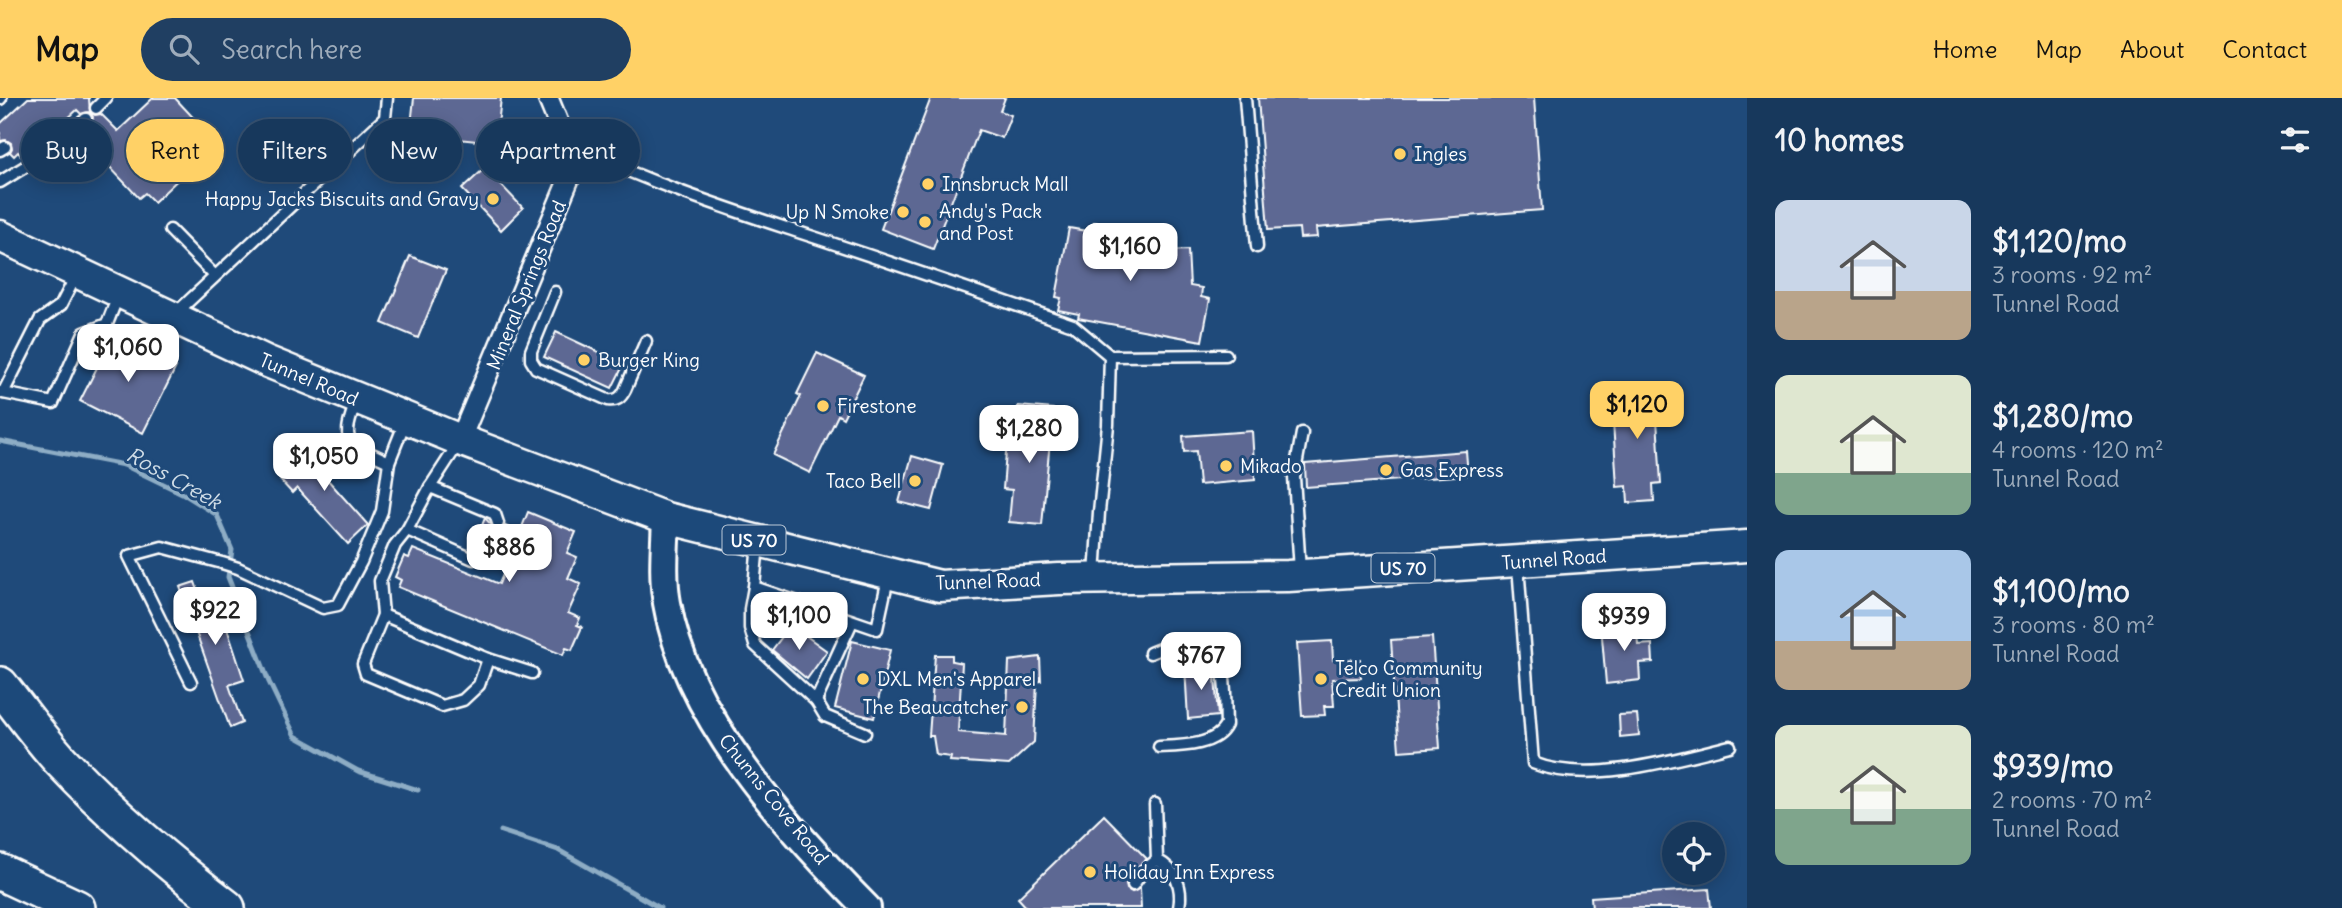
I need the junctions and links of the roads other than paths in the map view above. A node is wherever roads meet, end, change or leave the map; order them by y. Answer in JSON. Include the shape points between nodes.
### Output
{"nodes":[{"id":1,"x":107,"y":98,"type":"edge"},
{"id":2,"x":387,"y":98,"type":"edge"},
{"id":3,"x":548,"y":98,"type":"edge"},
{"id":4,"x":1245,"y":98,"type":"edge"},
{"id":5,"x":96,"y":108,"type":"dead end"},
{"id":6,"x":557,"y":119,"type":"edge"},
{"id":7,"x":21,"y":169,"type":"edge"},
{"id":8,"x":640,"y":178,"type":"edge"},
{"id":9,"x":0,"y":182,"type":"edge"},
{"id":10,"x":568,"y":182,"type":"edge"},
{"id":11,"x":170,"y":230,"type":"dead end"},
{"id":12,"x":0,"y":236,"type":"edge"},
{"id":13,"x":1256,"y":247,"type":"dead end"},
{"id":14,"x":78,"y":274,"type":"junction"},
{"id":15,"x":215,"y":276,"type":"junction"},
{"id":16,"x":555,"y":292,"type":"dead end"},
{"id":17,"x":119,"y":293,"type":"junction"},
{"id":18,"x":170,"y":318,"type":"junction"},
{"id":19,"x":646,"y":341,"type":"dead end"},
{"id":20,"x":1226,"y":355,"type":"dead end"},
{"id":21,"x":1110,"y":356,"type":"junction"},
{"id":22,"x":2,"y":393,"type":"edge"},
{"id":23,"x":356,"y":398,"type":"junction"},
{"id":24,"x":406,"y":419,"type":"junction"},
{"id":25,"x":1302,"y":433,"type":"dead end"},
{"id":26,"x":460,"y":440,"type":"junction"},
{"id":27,"x":389,"y":462,"type":"junction"},
{"id":28,"x":430,"y":487,"type":"junction"},
{"id":29,"x":666,"y":518,"type":"junction"},
{"id":30,"x":498,"y":523,"type":"dead end"},
{"id":31,"x":407,"y":530,"type":"junction"},
{"id":32,"x":758,"y":541,"type":"junction"},
{"id":33,"x":1747,"y":546,"type":"edge"},
{"id":34,"x":487,"y":548,"type":"dead end"},
{"id":35,"x":1518,"y":561,"type":"junction"},
{"id":36,"x":889,"y":574,"type":"junction"},
{"id":37,"x":1300,"y":575,"type":"junction"},
{"id":38,"x":1095,"y":578,"type":"junction"},
{"id":39,"x":754,"y":587,"type":"junction"},
{"id":40,"x":383,"y":615,"type":"junction"},
{"id":41,"x":852,"y":622,"type":"junction"},
{"id":42,"x":1150,"y":653,"type":"dead end"},
{"id":43,"x":488,"y":659,"type":"junction"},
{"id":44,"x":532,"y":673,"type":"dead end"},
{"id":45,"x":191,"y":682,"type":"dead end"},
{"id":46,"x":0,"y":685,"type":"edge"},
{"id":47,"x":816,"y":701,"type":"junction"},
{"id":48,"x":865,"y":733,"type":"dead end"},
{"id":49,"x":1159,"y":747,"type":"dead end"},
{"id":50,"x":1730,"y":747,"type":"dead end"},
{"id":51,"x":1155,"y":804,"type":"dead end"},
{"id":52,"x":1157,"y":860,"type":"junction"},
{"id":53,"x":0,"y":873,"type":"edge"},
{"id":54,"x":1133,"y":885,"type":"dead end"},
{"id":55,"x":77,"y":908,"type":"edge"},
{"id":56,"x":227,"y":908,"type":"edge"},
{"id":57,"x":867,"y":908,"type":"edge"},
{"id":58,"x":1179,"y":908,"type":"edge"}],
"edges":[{"from":1,"to":5,"type":"lane"},
{"from":2,"to":15,"type":"lane","via":[[385,118]]},
{"from":3,"to":6,"type":"street"},
{"from":4,"to":13,"type":"lane"},
{"from":7,"to":9,"type":"lane"},
{"from":8,"to":21,"type":"lane","via":[[1073,325]]},
{"from":10,"to":26,"type":"street","name":"Mineral Springs Road"},
{"from":11,"to":15,"type":"lane"},
{"from":12,"to":14,"type":"main road","name":"Tunnel Road","number":"US 70"},
{"from":14,"to":17,"type":"main road","name":"Tunnel Road","number":"US 70"},
{"from":14,"to":22,"type":"lane","via":[[61,305],[40,320]]},
{"from":15,"to":18,"type":"lane"},
{"from":16,"to":19,"type":"lane","via":[[531,351],[536,368],[615,401],[625,390]]},
{"from":17,"to":18,"type":"main road","name":"Tunnel Road","number":"US 70"},
{"from":17,"to":22,"type":"lane","via":[[107,324],[84,333],[53,403]]},
{"from":18,"to":23,"type":"main road","name":"Tunnel Road","number":"US 70"},
{"from":20,"to":21,"type":"lane"},
{"from":21,"to":38,"type":"lane"},
{"from":23,"to":24,"type":"main road","name":"Tunnel Road","number":"US 70"},
{"from":23,"to":27,"type":"lane","via":[[348,440]]},
{"from":24,"to":26,"type":"main road","name":"Tunnel Road","number":"US 70"},
{"from":24,"to":27,"type":"lane"},
{"from":25,"to":37,"type":"lane","via":[[1294,477]]},
{"from":26,"to":28,"type":"lane"},
{"from":26,"to":29,"type":"main road","name":"Tunnel Road","number":"US 70"},
{"from":27,"to":45,"type":"lane","via":[[382,511],[338,605],[323,608],[238,568],[162,547],[129,556]]},
{"from":28,"to":30,"type":"lane","via":[[495,514]]},
{"from":28,"to":31,"type":"lane"},
{"from":29,"to":32,"type":"main road","name":"Tunnel Road","number":"US 70"},
{"from":29,"to":57,"type":"main road","name":"Chunns Cove Road","via":[[667,603],[675,635],[708,713],[786,820]]},
{"from":31,"to":34,"type":"lane","via":[[473,559]]},
{"from":31,"to":40,"type":"lane","via":[[395,545],[380,582]]},
{"from":32,"to":36,"type":"main road","name":"Tunnel Road","number":"US 70"},
{"from":32,"to":39,"type":"lane"},
{"from":33,"to":35,"type":"main road","name":"Tunnel Road","number":"US 70"},
{"from":35,"to":37,"type":"main road","name":"Tunnel Road","number":"US 70"},
{"from":35,"to":50,"type":"lane","via":[[1533,763],[1568,772],[1652,766]]},
{"from":36,"to":38,"type":"main road","name":"Tunnel Road","number":"US 70","via":[[940,586]]},
{"from":36,"to":41,"type":"lane","via":[[877,629]]},
{"from":37,"to":38,"type":"main road","name":"Tunnel Road","number":"US 70"},
{"from":39,"to":41,"type":"lane"},
{"from":39,"to":47,"type":"lane","via":[[750,628],[755,645]]},
{"from":40,"to":43,"type":"lane"},
{"from":40,"to":43,"type":"lane","via":[[363,664],[366,674],[442,706],[463,700],[479,685]]},
{"from":41,"to":47,"type":"lane"},
{"from":42,"to":49,"type":"lane","via":[[1172,644],[1213,644],[1222,664],[1226,725],[1222,733]]},
{"from":43,"to":44,"type":"lane"},
{"from":46,"to":56,"type":"highway","via":[[105,806]]},
{"from":47,"to":48,"type":"lane","via":[[825,716]]},
{"from":51,"to":52,"type":"lane"},
{"from":52,"to":54,"type":"lane"},
{"from":52,"to":58,"type":"lane","via":[[1168,866],[1176,879]]},
{"from":53,"to":55,"type":"highway"}]}
